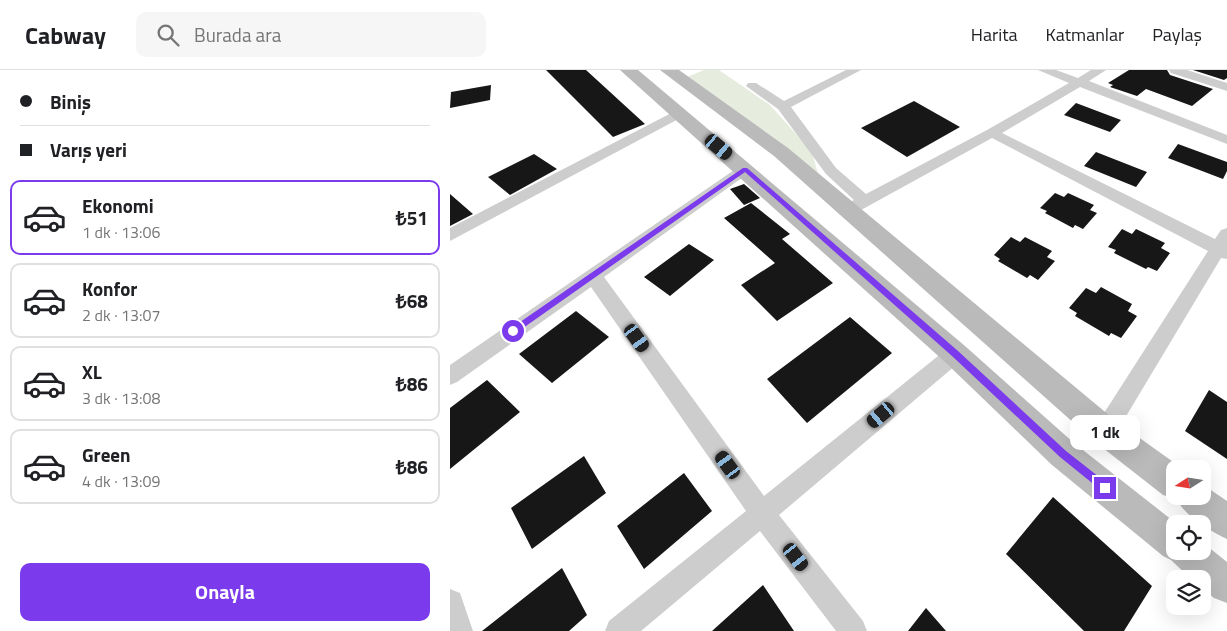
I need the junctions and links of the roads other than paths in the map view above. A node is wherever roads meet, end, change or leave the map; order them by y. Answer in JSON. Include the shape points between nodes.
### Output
{"nodes":[{"id":1,"x":628,"y":70,"type":"edge"},
{"id":2,"x":668,"y":70,"type":"edge"},
{"id":3,"x":855,"y":70,"type":"edge"},
{"id":4,"x":1044,"y":70,"type":"edge"},
{"id":5,"x":1100,"y":70,"type":"edge"},
{"id":6,"x":1175,"y":70,"type":"edge"},
{"id":7,"x":1079,"y":82,"type":"junction"},
{"id":8,"x":752,"y":86,"type":"dead end"},
{"id":9,"x":1227,"y":87,"type":"edge"},
{"id":10,"x":783,"y":106,"type":"junction"},
{"id":11,"x":679,"y":113,"type":"junction"},
{"id":12,"x":992,"y":133,"type":"junction"},
{"id":13,"x":1227,"y":140,"type":"edge"},
{"id":14,"x":745,"y":169,"type":"junction"},
{"id":15,"x":855,"y":206,"type":"junction"},
{"id":16,"x":450,"y":234,"type":"edge"},
{"id":17,"x":1224,"y":245,"type":"edge"},
{"id":18,"x":592,"y":275,"type":"junction"},
{"id":19,"x":955,"y":354,"type":"junction"},
{"id":20,"x":450,"y":376,"type":"edge"},
{"id":21,"x":1105,"y":430,"type":"junction"},
{"id":22,"x":1166,"y":476,"type":"edge"},
{"id":23,"x":1204,"y":505,"type":"edge"},
{"id":24,"x":762,"y":513,"type":"junction"},
{"id":25,"x":1227,"y":522,"type":"edge"},
{"id":26,"x":1166,"y":537,"type":"edge"},
{"id":27,"x":1195,"y":560,"type":"edge"},
{"id":28,"x":1227,"y":585,"type":"edge"},
{"id":29,"x":450,"y":603,"type":"edge"},
{"id":30,"x":459,"y":631,"type":"edge"},
{"id":31,"x":619,"y":631,"type":"edge"},
{"id":32,"x":853,"y":631,"type":"edge"}],
"edges":[{"from":1,"to":11,"type":"main road"},
{"from":2,"to":15,"type":"main road"},
{"from":3,"to":10,"type":"street"},
{"from":4,"to":7,"type":"street"},
{"from":5,"to":7,"type":"street"},
{"from":6,"to":9,"type":"street"},
{"from":7,"to":12,"type":"street"},
{"from":7,"to":13,"type":"street"},
{"from":8,"to":10,"type":"street"},
{"from":10,"to":15,"type":"street"},
{"from":11,"to":14,"type":"main road"},
{"from":11,"to":16,"type":"street"},
{"from":12,"to":15,"type":"street"},
{"from":12,"to":17,"type":"street"},
{"from":14,"to":18,"type":"street"},
{"from":14,"to":19,"type":"main road"},
{"from":15,"to":21,"type":"main road"},
{"from":17,"to":21,"type":"street"},
{"from":18,"to":20,"type":"street"},
{"from":18,"to":24,"type":"street"},
{"from":19,"to":24,"type":"street"},
{"from":19,"to":26,"type":"main road","via":[[1063,454]]},
{"from":21,"to":22,"type":"main road"},
{"from":23,"to":25,"type":"main road"},
{"from":24,"to":31,"type":"street"},
{"from":24,"to":32,"type":"street"},
{"from":27,"to":28,"type":"main road"},
{"from":29,"to":30,"type":"street"}]}
